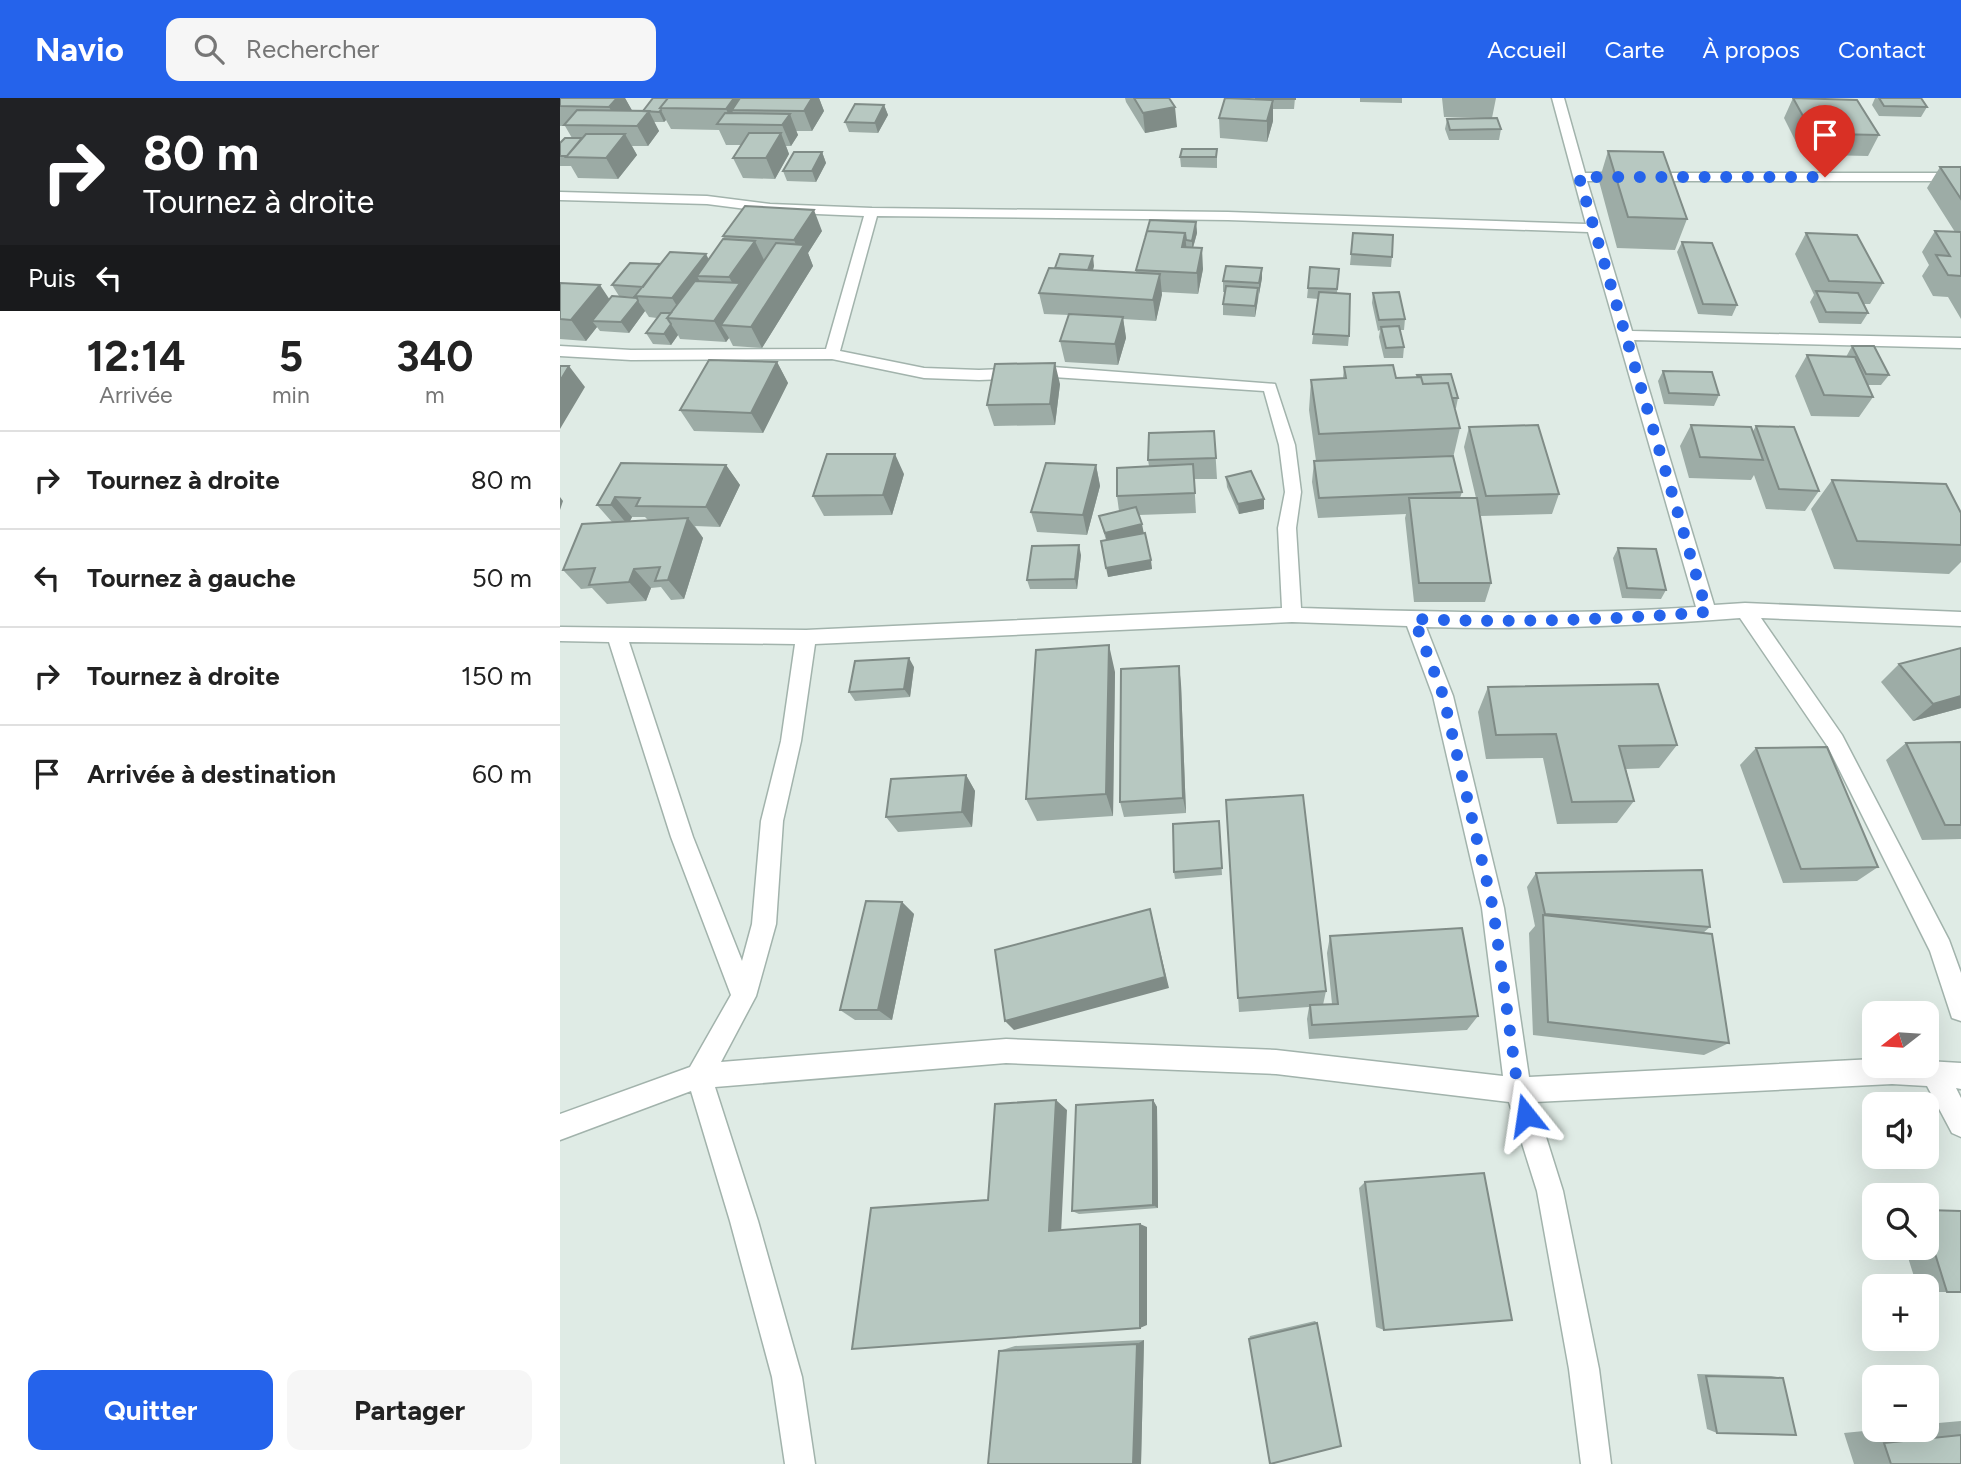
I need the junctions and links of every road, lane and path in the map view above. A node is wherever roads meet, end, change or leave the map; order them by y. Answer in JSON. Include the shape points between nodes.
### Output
{"nodes":[{"id":1,"x":1558,"y":98,"type":"edge"},
{"id":2,"x":1579,"y":177,"type":"junction"},
{"id":3,"x":1961,"y":177,"type":"edge"},
{"id":4,"x":560,"y":196,"type":"edge"},
{"id":5,"x":872,"y":212,"type":"junction"},
{"id":6,"x":1594,"y":228,"type":"junction"},
{"id":7,"x":1625,"y":335,"type":"junction"},
{"id":8,"x":1961,"y":343,"type":"edge"},
{"id":9,"x":560,"y":351,"type":"edge"},
{"id":10,"x":832,"y":354,"type":"junction"},
{"id":11,"x":1745,"y":610,"type":"junction"},
{"id":12,"x":1707,"y":612,"type":"junction"},
{"id":13,"x":1292,"y":615,"type":"junction"},
{"id":14,"x":1414,"y":619,"type":"junction"},
{"id":15,"x":1961,"y":620,"type":"edge"},
{"id":16,"x":616,"y":633,"type":"junction"},
{"id":17,"x":560,"y":634,"type":"edge"},
{"id":18,"x":806,"y":637,"type":"junction"},
{"id":19,"x":744,"y":996,"type":"junction"},
{"id":20,"x":1961,"y":1009,"type":"edge"},
{"id":21,"x":1862,"y":1073,"type":"edge"},
{"id":22,"x":1939,"y":1075,"type":"edge"},
{"id":23,"x":699,"y":1076,"type":"junction"},
{"id":24,"x":1961,"y":1076,"type":"edge"},
{"id":25,"x":1937,"y":1078,"type":"edge"},
{"id":26,"x":1518,"y":1090,"type":"junction"},
{"id":27,"x":1961,"y":1124,"type":"edge"},
{"id":28,"x":560,"y":1127,"type":"edge"},
{"id":29,"x":800,"y":1464,"type":"edge"},
{"id":30,"x":1596,"y":1464,"type":"edge"}],
"edges":[{"from":1,"to":2,"type":"street"},
{"from":2,"to":3,"type":"street"},
{"from":2,"to":6,"type":"street"},
{"from":4,"to":5,"type":"street","via":[[707,200]]},
{"from":5,"to":6,"type":"street","via":[[1228,216]]},
{"from":5,"to":10,"type":"street"},
{"from":6,"to":7,"type":"street"},
{"from":7,"to":8,"type":"street"},
{"from":7,"to":12,"type":"street"},
{"from":9,"to":10,"type":"street"},
{"from":10,"to":13,"type":"street","via":[[924,373],[1053,372],[1270,387],[1287,446],[1293,492],[1287,528]]},
{"from":11,"to":12,"type":"street"},
{"from":11,"to":15,"type":"street"},
{"from":11,"to":20,"type":"street","via":[[1835,741],[1941,948]]},
{"from":12,"to":14,"type":"street","via":[[1511,622]]},
{"from":13,"to":14,"type":"street"},
{"from":13,"to":18,"type":"street"},
{"from":14,"to":26,"type":"street","via":[[1443,695],[1493,908]]},
{"from":16,"to":17,"type":"street"},
{"from":16,"to":18,"type":"street"},
{"from":16,"to":19,"type":"street","via":[[682,837]]},
{"from":18,"to":19,"type":"street","via":[[791,741],[772,821],[764,923]]},
{"from":19,"to":23,"type":"street"},
{"from":21,"to":26,"type":"street"},
{"from":22,"to":24,"type":"street"},
{"from":23,"to":26,"type":"street","via":[[1006,1051],[1276,1062]]},
{"from":23,"to":28,"type":"street"},
{"from":23,"to":29,"type":"street","via":[[786,1377]]},
{"from":25,"to":27,"type":"street"},
{"from":26,"to":30,"type":"street","via":[[1550,1191],[1584,1369]]}]}
